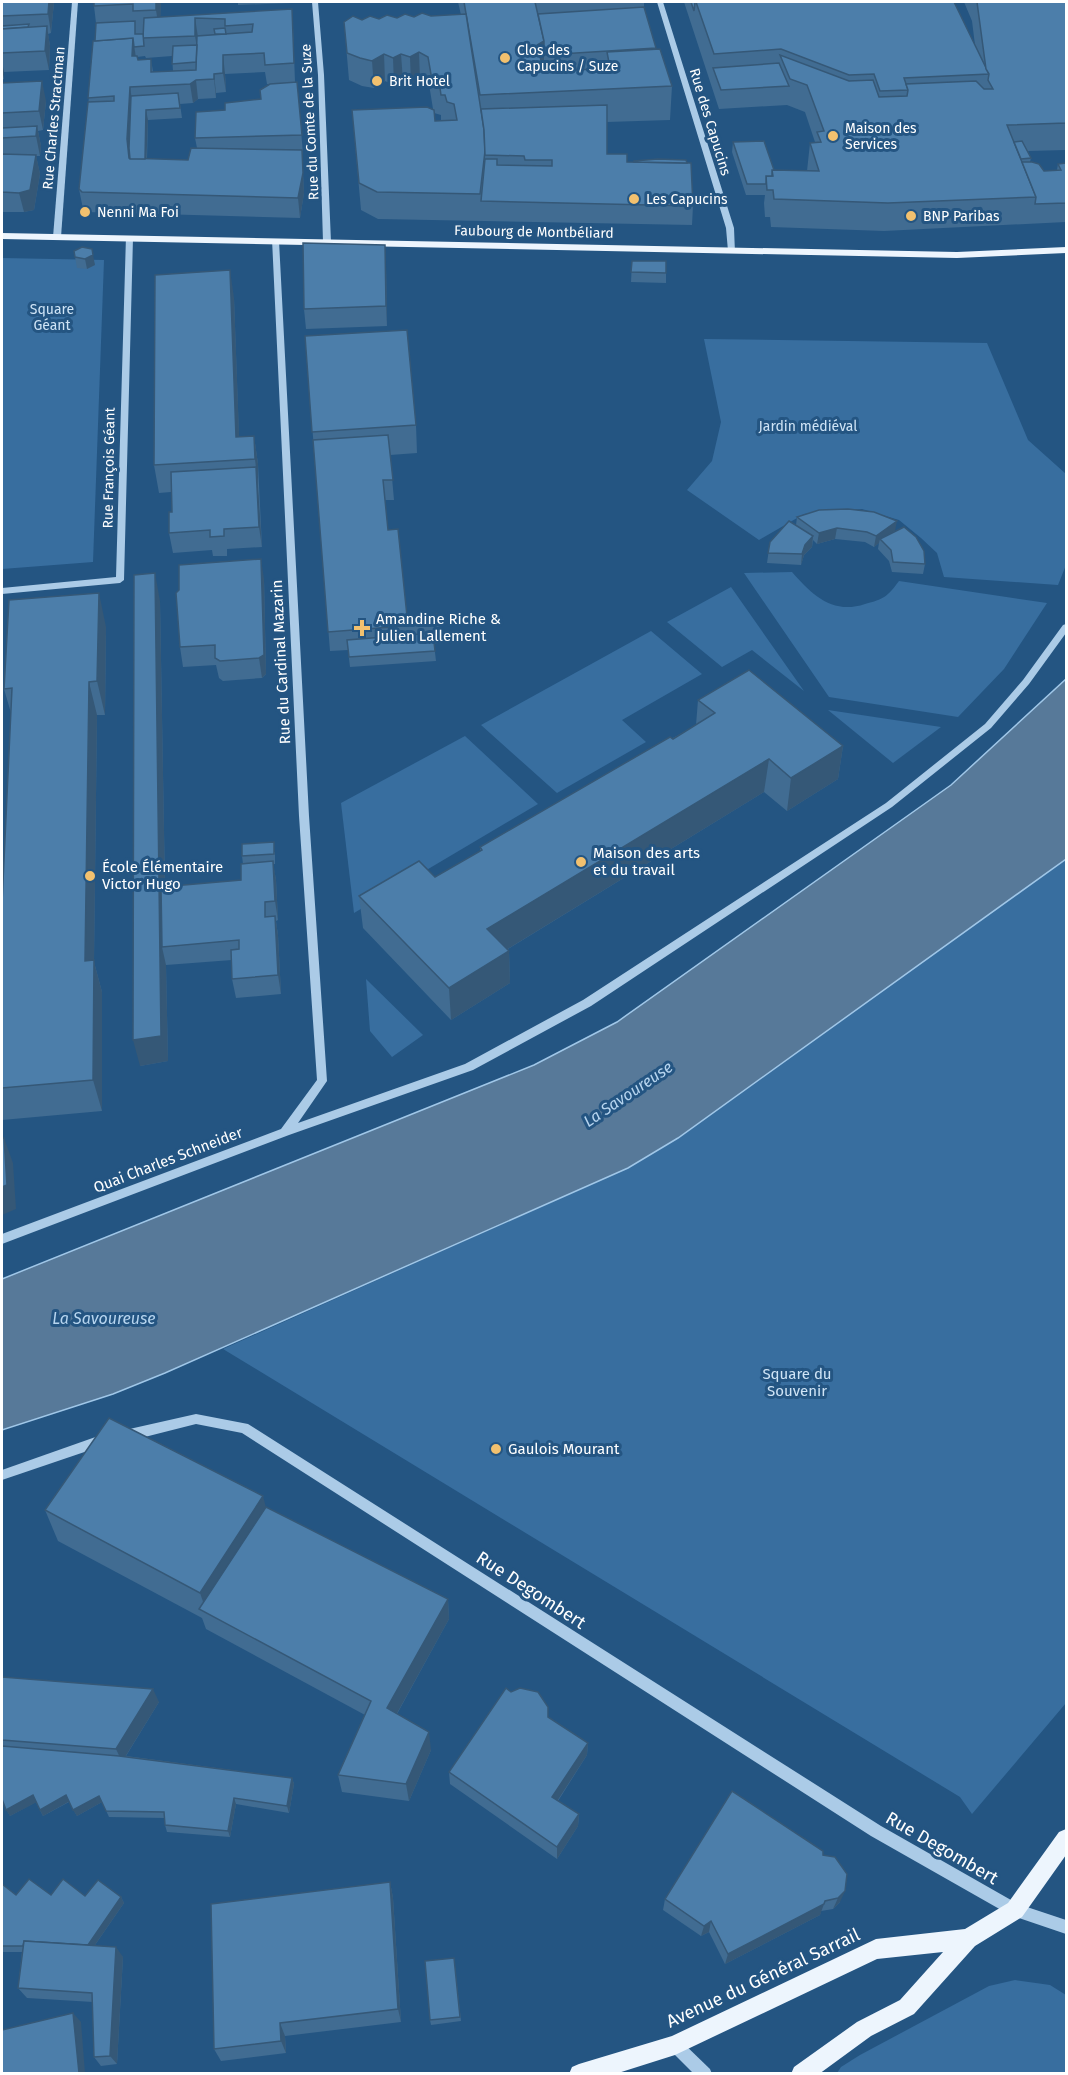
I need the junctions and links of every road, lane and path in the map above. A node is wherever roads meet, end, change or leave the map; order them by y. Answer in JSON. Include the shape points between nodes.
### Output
{"nodes":[{"id":1,"x":75,"y":2,"type":"edge"},
{"id":2,"x":315,"y":2,"type":"edge"},
{"id":3,"x":660,"y":2,"type":"edge"},
{"id":4,"x":2,"y":236,"type":"edge"},
{"id":5,"x":57,"y":237,"type":"junction"},
{"id":6,"x":129,"y":238,"type":"junction"},
{"id":7,"x":275,"y":241,"type":"junction"},
{"id":8,"x":327,"y":242,"type":"junction"},
{"id":9,"x":1066,"y":250,"type":"edge"},
{"id":10,"x":732,"y":251,"type":"junction"},
{"id":11,"x":2,"y":591,"type":"edge"},
{"id":12,"x":1066,"y":627,"type":"edge"},
{"id":13,"x":285,"y":1132,"type":"junction"},
{"id":14,"x":2,"y":1239,"type":"edge"},
{"id":15,"x":2,"y":1475,"type":"edge"},
{"id":16,"x":1066,"y":1839,"type":"edge"},
{"id":17,"x":1015,"y":1910,"type":"junction"},
{"id":18,"x":1066,"y":1927,"type":"edge"},
{"id":19,"x":968,"y":1938,"type":"junction"},
{"id":20,"x":675,"y":2045,"type":"junction"},
{"id":21,"x":579,"y":2073,"type":"edge"},
{"id":22,"x":705,"y":2073,"type":"edge"},
{"id":23,"x":801,"y":2073,"type":"edge"}],
"edges":[{"from":1,"to":5,"type":"street","name":"Rue Charles Stractman"},
{"from":2,"to":8,"type":"street","name":"Rue du Comte de la Suze"},
{"from":3,"to":10,"type":"street","name":"Rue des Capucins","via":[[730,228]]},
{"from":4,"to":5,"type":"main road","name":"Faubourg de Montbéliard"},
{"from":5,"to":6,"type":"main road","name":"Faubourg de Montbéliard"},
{"from":6,"to":7,"type":"main road","name":"Faubourg de Montbéliard"},
{"from":6,"to":11,"type":"street","name":"Rue François Géant","via":[[120,580]]},
{"from":7,"to":8,"type":"main road","name":"Faubourg de Montbéliard"},
{"from":7,"to":13,"type":"street","name":"Rue du Cardinal Mazarin","via":[[304,816],[322,1081]]},
{"from":8,"to":10,"type":"main road","name":"Faubourg de Montbéliard"},
{"from":9,"to":10,"type":"main road","name":"Faubourg de Montbéliard","via":[[957,255]]},
{"from":12,"to":13,"type":"street","name":"Quai Charles Schneider","via":[[988,726],[889,805],[587,1003],[469,1067]]},
{"from":13,"to":14,"type":"street","name":"Quai Charles Schneider"},
{"from":15,"to":17,"type":"street","name":"Rue Degombert","via":[[103,1441],[196,1419],[244,1428],[876,1831]]},
{"from":16,"to":17,"type":"main road"},
{"from":17,"to":18,"type":"street"},
{"from":17,"to":19,"type":"main road","name":"Avenue du Général Sarrail"},
{"from":19,"to":20,"type":"main road","name":"Avenue du Général Sarrail","via":[[876,1949]]},
{"from":19,"to":23,"type":"main road","via":[[907,2007],[864,2029]]},
{"from":20,"to":21,"type":"main road","name":"Avenue du Général Sarrail"},
{"from":20,"to":22,"type":"street"}]}
